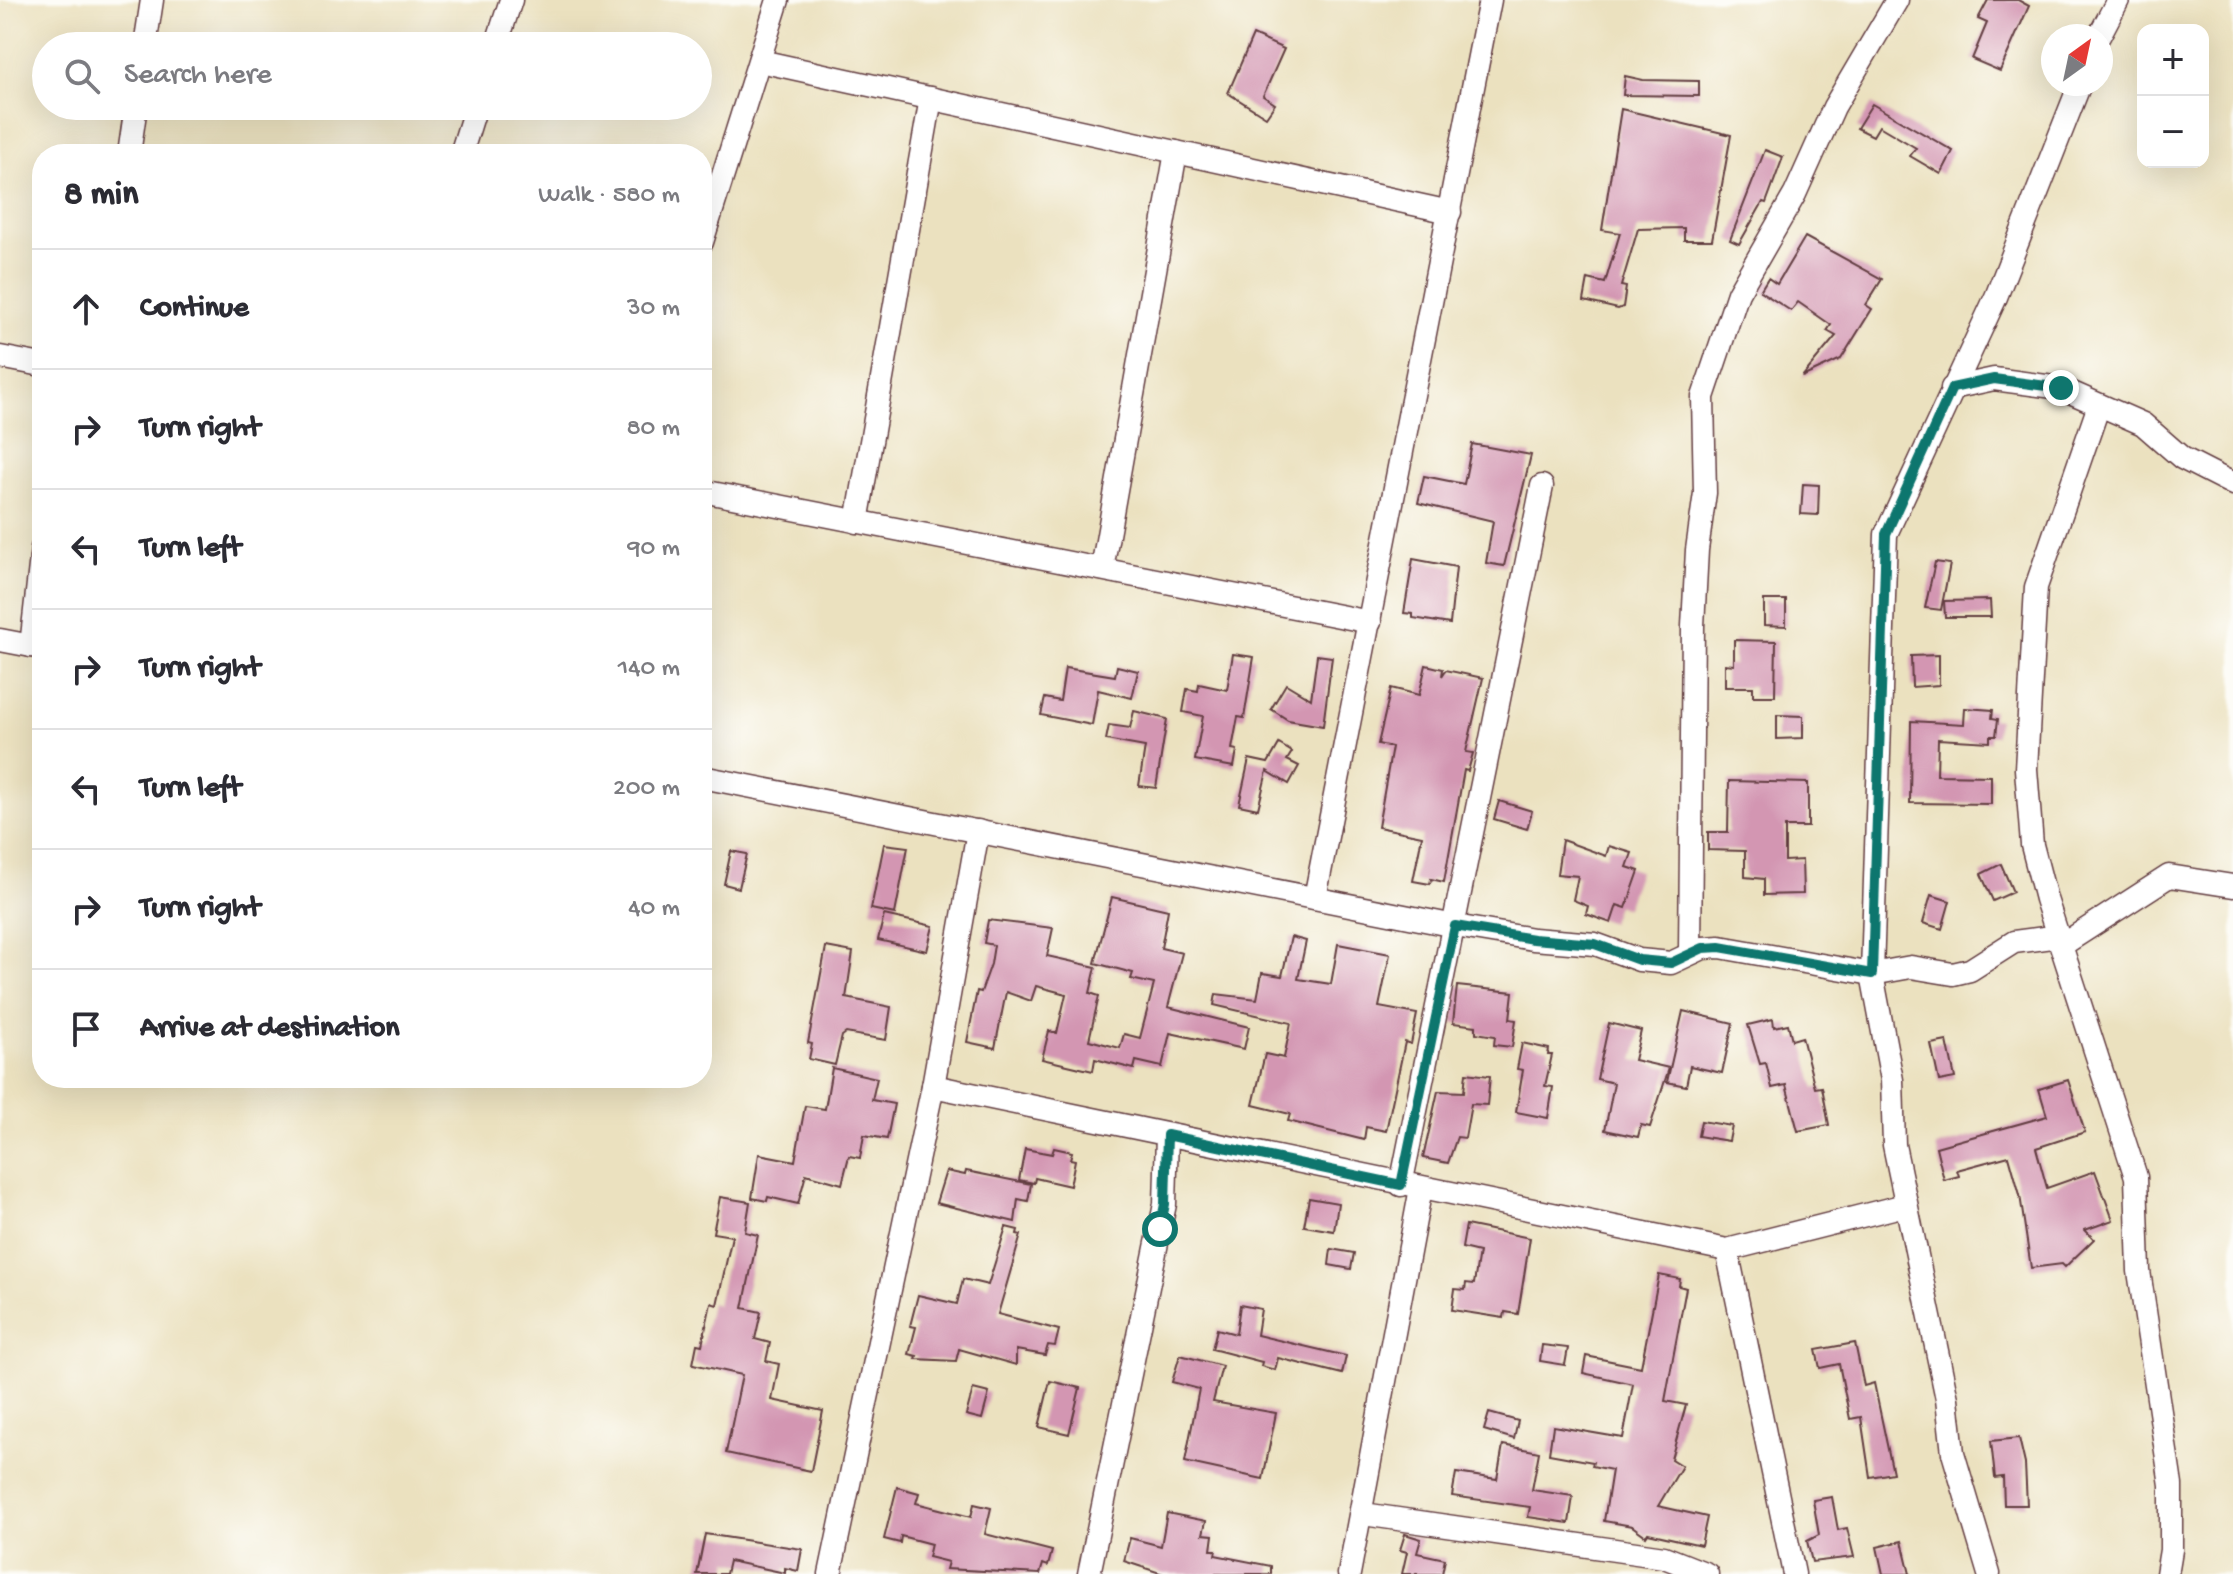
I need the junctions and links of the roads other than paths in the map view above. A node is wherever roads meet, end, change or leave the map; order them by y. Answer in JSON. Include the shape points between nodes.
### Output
{"nodes":[{"id":1,"x":152,"y":0,"type":"edge"},
{"id":2,"x":511,"y":0,"type":"edge"},
{"id":3,"x":778,"y":0,"type":"edge"},
{"id":4,"x":1490,"y":0,"type":"edge"},
{"id":5,"x":1897,"y":0,"type":"edge"},
{"id":6,"x":2118,"y":0,"type":"edge"},
{"id":7,"x":2105,"y":24,"type":"edge"},
{"id":8,"x":147,"y":32,"type":"edge"},
{"id":9,"x":501,"y":32,"type":"edge"},
{"id":10,"x":760,"y":61,"type":"junction"},
{"id":11,"x":2075,"y":96,"type":"edge"},
{"id":12,"x":931,"y":98,"type":"junction"},
{"id":13,"x":134,"y":120,"type":"edge"},
{"id":14,"x":472,"y":120,"type":"edge"},
{"id":15,"x":130,"y":144,"type":"edge"},
{"id":16,"x":464,"y":144,"type":"edge"},
{"id":17,"x":1176,"y":152,"type":"junction"},
{"id":18,"x":712,"y":211,"type":"edge"},
{"id":19,"x":1450,"y":212,"type":"junction"},
{"id":20,"x":0,"y":357,"type":"edge"},
{"id":21,"x":32,"y":363,"type":"edge"},
{"id":22,"x":1952,"y":388,"type":"junction"},
{"id":23,"x":2099,"y":405,"type":"junction"},
{"id":24,"x":2233,"y":484,"type":"edge"},
{"id":25,"x":1542,"y":486,"type":"dead end"},
{"id":26,"x":712,"y":493,"type":"edge"},
{"id":27,"x":857,"y":522,"type":"junction"},
{"id":28,"x":1102,"y":569,"type":"junction"},
{"id":29,"x":1370,"y":622,"type":"junction"},
{"id":30,"x":0,"y":640,"type":"edge"},
{"id":31,"x":32,"y":646,"type":"edge"},
{"id":32,"x":712,"y":779,"type":"edge"},
{"id":33,"x":978,"y":831,"type":"junction"},
{"id":34,"x":2233,"y":886,"type":"edge"},
{"id":35,"x":1315,"y":898,"type":"junction"},
{"id":36,"x":1455,"y":926,"type":"junction"},
{"id":37,"x":2061,"y":941,"type":"junction"},
{"id":38,"x":1690,"y":953,"type":"junction"},
{"id":39,"x":1872,"y":974,"type":"junction"},
{"id":40,"x":933,"y":1086,"type":"junction"},
{"id":41,"x":1167,"y":1135,"type":"junction"},
{"id":42,"x":1411,"y":1186,"type":"junction"},
{"id":43,"x":1905,"y":1205,"type":"junction"},
{"id":44,"x":1727,"y":1250,"type":"junction"},
{"id":45,"x":1363,"y":1514,"type":"junction"},
{"id":46,"x":830,"y":1574,"type":"edge"},
{"id":47,"x":1089,"y":1574,"type":"edge"},
{"id":48,"x":1349,"y":1574,"type":"edge"},
{"id":49,"x":1707,"y":1574,"type":"edge"},
{"id":50,"x":1794,"y":1574,"type":"edge"},
{"id":51,"x":1989,"y":1574,"type":"edge"},
{"id":52,"x":2167,"y":1574,"type":"edge"}],
"edges":[{"from":1,"to":8,"type":"street"},
{"from":2,"to":9,"type":"street"},
{"from":3,"to":10,"type":"street"},
{"from":4,"to":19,"type":"street"},
{"from":5,"to":38,"type":"street","via":[[1834,107],[1795,194],[1738,293],[1703,397],[1705,493],[1693,626]]},
{"from":6,"to":7,"type":"street"},
{"from":10,"to":12,"type":"street"},
{"from":10,"to":18,"type":"street"},
{"from":11,"to":22,"type":"street","via":[[1996,297]]},
{"from":12,"to":17,"type":"street"},
{"from":12,"to":27,"type":"street"},
{"from":13,"to":15,"type":"street"},
{"from":14,"to":16,"type":"street"},
{"from":17,"to":19,"type":"street"},
{"from":17,"to":28,"type":"street"},
{"from":19,"to":29,"type":"street"},
{"from":20,"to":21,"type":"street"},
{"from":22,"to":23,"type":"street","via":[[2011,379],[2061,388]]},
{"from":22,"to":39,"type":"street","via":[[1886,534]]},
{"from":23,"to":24,"type":"street","via":[[2143,424],[2182,458]]},
{"from":23,"to":37,"type":"street","via":[[2042,566],[2031,630],[2026,769],[2032,845]]},
{"from":25,"to":36,"type":"street"},
{"from":26,"to":27,"type":"street"},
{"from":27,"to":28,"type":"street"},
{"from":28,"to":29,"type":"street"},
{"from":29,"to":35,"type":"street"},
{"from":30,"to":31,"type":"street"},
{"from":32,"to":33,"type":"street"},
{"from":33,"to":35,"type":"street"},
{"from":33,"to":40,"type":"street"},
{"from":34,"to":37,"type":"street","via":[[2169,876]]},
{"from":35,"to":36,"type":"street"},
{"from":36,"to":38,"type":"street","via":[[1595,944],[1639,960],[1671,963]]},
{"from":36,"to":42,"type":"street"},
{"from":37,"to":39,"type":"street","via":[[2014,942],[1970,970],[1953,974],[1911,967]]},
{"from":37,"to":52,"type":"street","via":[[2136,1177],[2139,1271],[2171,1485]]},
{"from":38,"to":39,"type":"street","via":[[1739,949]]},
{"from":39,"to":43,"type":"street","via":[[1892,1080],[1894,1145]]},
{"from":40,"to":41,"type":"street"},
{"from":40,"to":46,"type":"street"},
{"from":41,"to":42,"type":"street"},
{"from":41,"to":47,"type":"street","via":[[1165,1204]]},
{"from":42,"to":44,"type":"street"},
{"from":42,"to":45,"type":"street"},
{"from":43,"to":44,"type":"street"},
{"from":43,"to":51,"type":"street","via":[[1958,1474]]},
{"from":44,"to":50,"type":"street"},
{"from":45,"to":48,"type":"street"},
{"from":45,"to":49,"type":"street","via":[[1664,1557]]}]}
